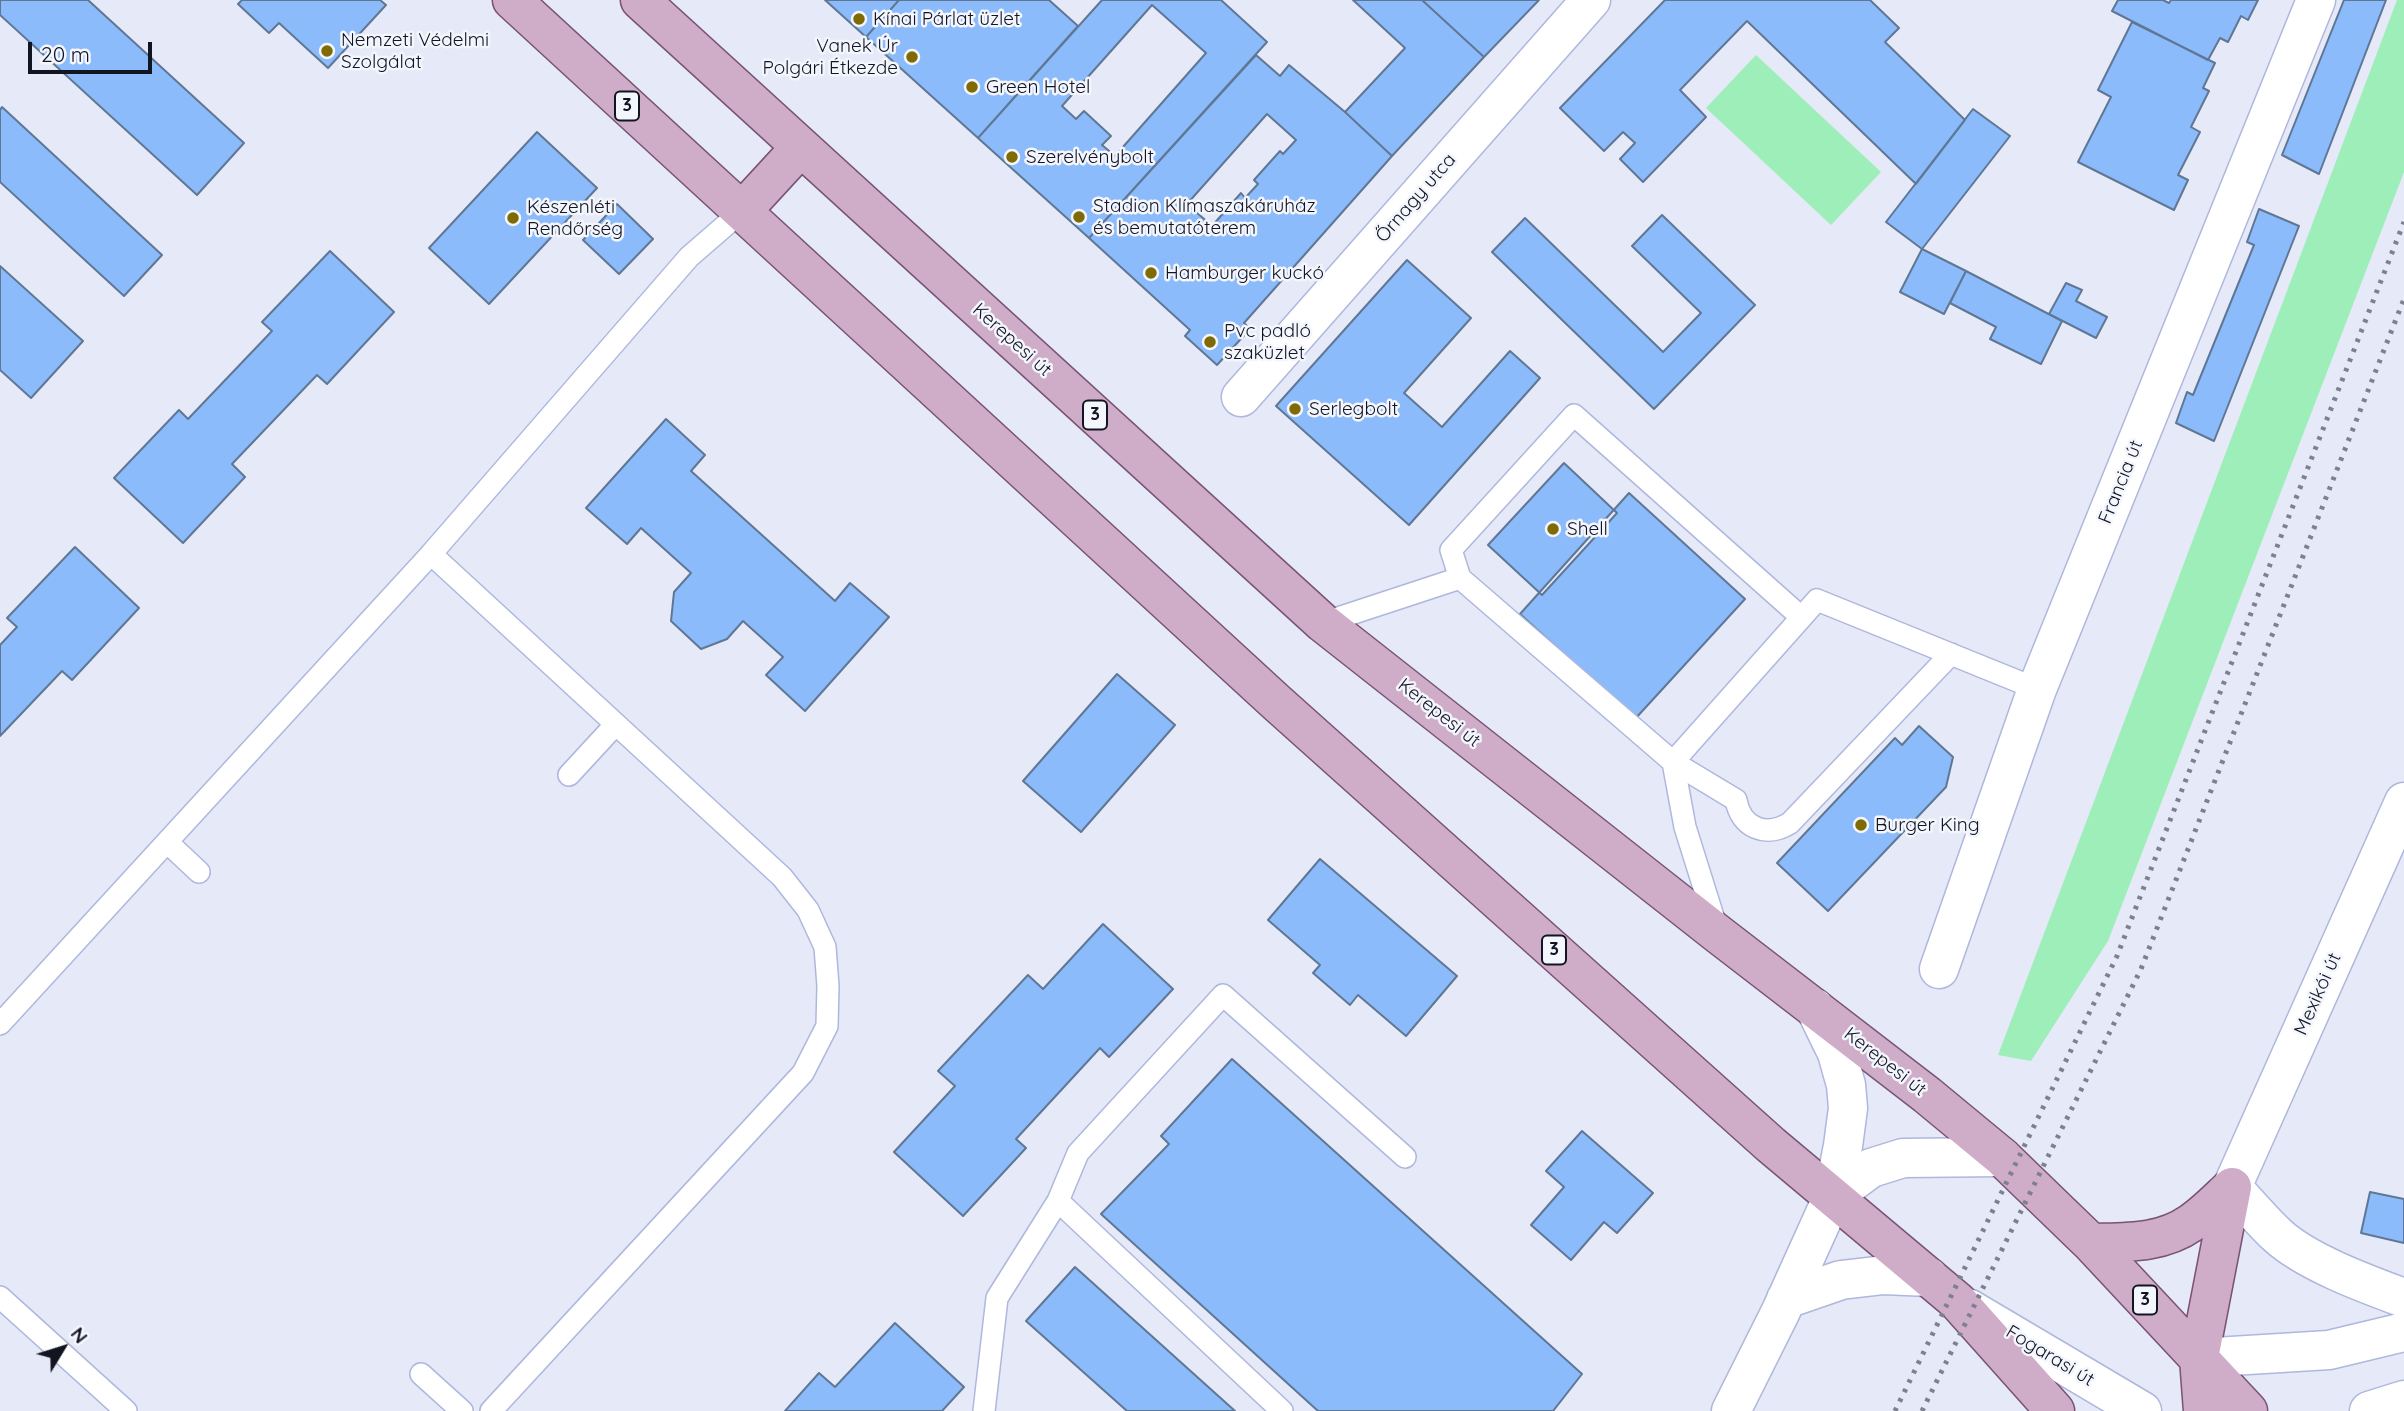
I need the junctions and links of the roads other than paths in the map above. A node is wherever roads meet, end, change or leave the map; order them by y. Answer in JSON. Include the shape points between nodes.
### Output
{"nodes":[{"id":1,"x":512,"y":0,"type":"edge"},
{"id":2,"x":640,"y":0,"type":"edge"},
{"id":3,"x":1591,"y":0,"type":"edge"},
{"id":4,"x":2316,"y":0,"type":"edge"},
{"id":5,"x":800,"y":148,"type":"junction"},
{"id":6,"x":742,"y":211,"type":"junction"},
{"id":7,"x":1241,"y":397,"type":"dead end"},
{"id":8,"x":431,"y":554,"type":"junction"},
{"id":9,"x":1460,"y":578,"type":"junction"},
{"id":10,"x":1801,"y":617,"type":"junction"},
{"id":11,"x":1323,"y":623,"type":"junction"},
{"id":12,"x":1951,"y":654,"type":"junction"},
{"id":13,"x":2037,"y":689,"type":"junction"},
{"id":14,"x":616,"y":724,"type":"junction"},
{"id":15,"x":1673,"y":762,"type":"junction"},
{"id":16,"x":569,"y":775,"type":"dead end"},
{"id":17,"x":2404,"y":802,"type":"edge"},
{"id":18,"x":167,"y":842,"type":"junction"},
{"id":19,"x":200,"y":872,"type":"dead end"},
{"id":20,"x":1718,"y":934,"type":"junction"},
{"id":21,"x":1939,"y":969,"type":"dead end"},
{"id":22,"x":1815,"y":1008,"type":"junction"},
{"id":23,"x":0,"y":1024,"type":"edge"},
{"id":24,"x":1405,"y":1157,"type":"dead end"},
{"id":25,"x":2001,"y":1157,"type":"junction"},
{"id":26,"x":2232,"y":1187,"type":"junction"},
{"id":27,"x":1833,"y":1196,"type":"junction"},
{"id":28,"x":1058,"y":1202,"type":"junction"},
{"id":29,"x":2091,"y":1243,"type":"junction"},
{"id":30,"x":1943,"y":1289,"type":"junction"},
{"id":31,"x":0,"y":1297,"type":"edge"},
{"id":32,"x":2404,"y":1298,"type":"edge"},
{"id":33,"x":1786,"y":1299,"type":"junction"},
{"id":34,"x":2404,"y":1332,"type":"edge"},
{"id":35,"x":2199,"y":1358,"type":"junction"},
{"id":36,"x":421,"y":1374,"type":"dead end"},
{"id":37,"x":2404,"y":1400,"type":"edge"},
{"id":38,"x":126,"y":1411,"type":"edge"},
{"id":39,"x":462,"y":1411,"type":"edge"},
{"id":40,"x":491,"y":1411,"type":"edge"},
{"id":41,"x":984,"y":1411,"type":"edge"},
{"id":42,"x":1282,"y":1411,"type":"edge"},
{"id":43,"x":1731,"y":1411,"type":"edge"},
{"id":44,"x":2055,"y":1411,"type":"edge"},
{"id":45,"x":2142,"y":1411,"type":"edge"},
{"id":46,"x":2203,"y":1411,"type":"edge"},
{"id":47,"x":2248,"y":1411,"type":"edge"},
{"id":48,"x":2369,"y":1411,"type":"edge"}],
"edges":[{"from":1,"to":6,"type":"main road","number":"3"},
{"from":2,"to":5,"type":"main road","name":"Kerepesi út","number":"3"},
{"from":3,"to":7,"type":"street","name":"Őrnagy utca"},
{"from":4,"to":13,"type":"street","name":"Francia út"},
{"from":5,"to":6,"type":"main road"},
{"from":5,"to":11,"type":"main road","name":"Kerepesi út","number":"3"},
{"from":6,"to":8,"type":"lane","via":[[688,257]]},
{"from":6,"to":27,"type":"main road","number":"3","via":[[1276,702]]},
{"from":8,"to":14,"type":"lane"},
{"from":8,"to":18,"type":"lane"},
{"from":9,"to":10,"type":"lane","via":[[1451,550],[1574,415]]},
{"from":9,"to":11,"type":"lane"},
{"from":9,"to":15,"type":"lane"},
{"from":10,"to":12,"type":"lane","via":[[1816,600]]},
{"from":10,"to":15,"type":"lane"},
{"from":11,"to":20,"type":"main road","name":"Kerepesi út","number":"3"},
{"from":12,"to":13,"type":"lane"},
{"from":12,"to":15,"type":"lane","via":[[1781,828],[1767,831],[1750,824],[1736,800]]},
{"from":13,"to":21,"type":"street","name":"Francia út"},
{"from":14,"to":16,"type":"lane"},
{"from":14,"to":40,"type":"lane","via":[[782,877],[808,910],[825,947],[827,1026],[803,1073]]},
{"from":15,"to":20,"type":"lane","via":[[1685,827]]},
{"from":17,"to":26,"type":"street","name":"Mexikói út"},
{"from":18,"to":19,"type":"lane"},
{"from":18,"to":23,"type":"lane"},
{"from":20,"to":22,"type":"main road","name":"Kerepesi út","number":"3"},
{"from":22,"to":25,"type":"main road","name":"Kerepesi út","number":"3"},
{"from":22,"to":27,"type":"street","via":[[1846,1085],[1846,1121]]},
{"from":24,"to":28,"type":"lane","via":[[1223,995],[1078,1153]]},
{"from":25,"to":27,"type":"street","via":[[1903,1158],[1871,1168]]},
{"from":25,"to":29,"type":"main road","name":"Kerepesi út","number":"3"},
{"from":26,"to":29,"type":"main road","via":[[2175,1232],[2142,1242]]},
{"from":26,"to":32,"type":"street","via":[[2278,1237],[2351,1277]]},
{"from":26,"to":35,"type":"main road"},
{"from":27,"to":30,"type":"main road","number":"3"},
{"from":27,"to":33,"type":"street"},
{"from":28,"to":41,"type":"lane","via":[[997,1298]]},
{"from":28,"to":42,"type":"lane"},
{"from":29,"to":35,"type":"main road","name":"Kerepesi út","number":"3"},
{"from":30,"to":33,"type":"street","via":[[1884,1275],[1841,1280]]},
{"from":30,"to":44,"type":"main road","number":"3"},
{"from":30,"to":45,"type":"street","name":"Fogarasi út"},
{"from":31,"to":38,"type":"lane"},
{"from":33,"to":43,"type":"street"},
{"from":34,"to":35,"type":"street","via":[[2329,1350]]},
{"from":35,"to":46,"type":"main road"},
{"from":35,"to":47,"type":"main road","name":"Kerepesi út","number":"3"},
{"from":36,"to":39,"type":"lane"},
{"from":37,"to":48,"type":"street"}]}
